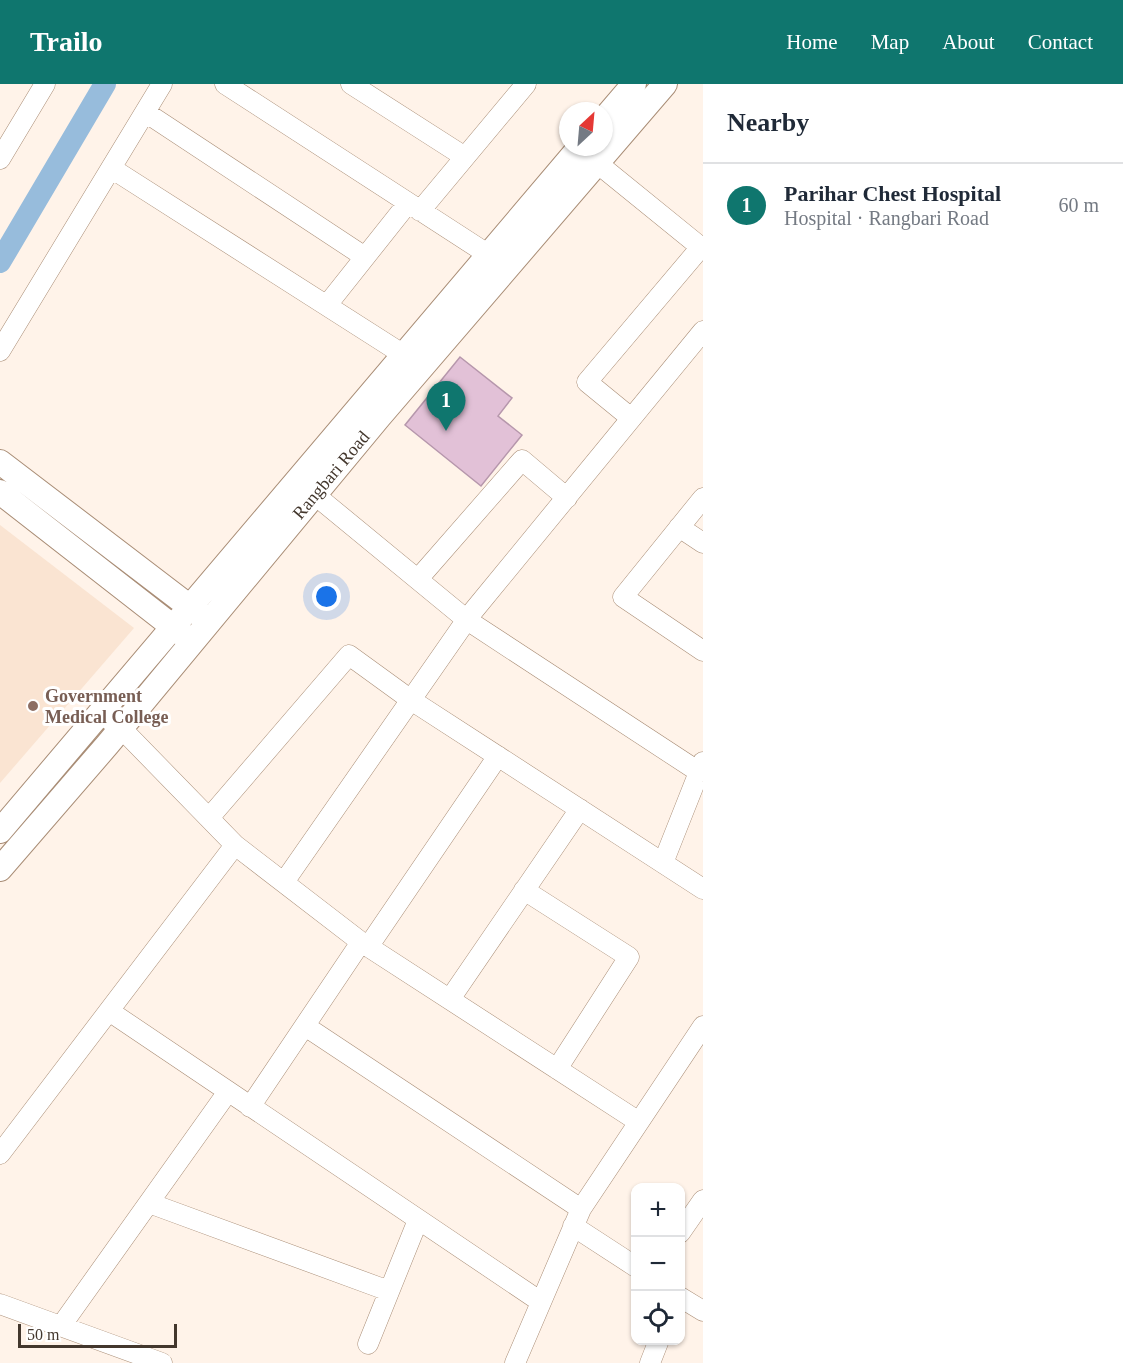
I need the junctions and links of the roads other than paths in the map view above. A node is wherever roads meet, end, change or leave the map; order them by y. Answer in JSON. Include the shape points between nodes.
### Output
{"nodes":[{"id":1,"x":45,"y":84,"type":"edge"},
{"id":2,"x":162,"y":84,"type":"edge"},
{"id":3,"x":351,"y":84,"type":"edge"},
{"id":4,"x":526,"y":84,"type":"edge"},
{"id":5,"x":633,"y":84,"type":"edge"},
{"id":6,"x":665,"y":84,"type":"edge"},
{"id":7,"x":235,"y":87,"type":"edge"},
{"id":8,"x":372,"y":89,"type":"edge"},
{"id":9,"x":613,"y":108,"type":"edge"},
{"id":10,"x":145,"y":112,"type":"junction"},
{"id":11,"x":613,"y":129,"type":"edge"},
{"id":12,"x":7,"y":130,"type":"edge"},
{"id":13,"x":582,"y":156,"type":"edge"},
{"id":14,"x":583,"y":156,"type":"edge"},
{"id":15,"x":589,"y":156,"type":"edge"},
{"id":16,"x":465,"y":157,"type":"junction"},
{"id":17,"x":0,"y":159,"type":"edge"},
{"id":18,"x":111,"y":168,"type":"junction"},
{"id":19,"x":414,"y":207,"type":"junction"},
{"id":20,"x":702,"y":248,"type":"edge"},
{"id":21,"x":489,"y":255,"type":"junction"},
{"id":22,"x":365,"y":257,"type":"junction"},
{"id":23,"x":327,"y":305,"type":"junction"},
{"id":24,"x":703,"y":331,"type":"edge"},
{"id":25,"x":0,"y":351,"type":"edge"},
{"id":26,"x":404,"y":355,"type":"junction"},
{"id":27,"x":631,"y":418,"type":"junction"},
{"id":28,"x":0,"y":462,"type":"edge"},
{"id":29,"x":0,"y":492,"type":"edge"},
{"id":30,"x":315,"y":495,"type":"junction"},
{"id":31,"x":567,"y":498,"type":"junction"},
{"id":32,"x":703,"y":498,"type":"edge"},
{"id":33,"x":679,"y":527,"type":"junction"},
{"id":34,"x":703,"y":543,"type":"edge"},
{"id":35,"x":418,"y":579,"type":"junction"},
{"id":36,"x":189,"y":608,"type":"junction"},
{"id":37,"x":467,"y":620,"type":"junction"},
{"id":38,"x":210,"y":622,"type":"junction"},
{"id":39,"x":174,"y":627,"type":"junction"},
{"id":40,"x":193,"y":642,"type":"junction"},
{"id":41,"x":703,"y":651,"type":"edge"},
{"id":42,"x":411,"y":700,"type":"junction"},
{"id":43,"x":100,"y":713,"type":"junction"},
{"id":44,"x":121,"y":728,"type":"junction"},
{"id":45,"x":498,"y":756,"type":"junction"},
{"id":46,"x":701,"y":767,"type":"edge"},
{"id":47,"x":580,"y":809,"type":"junction"},
{"id":48,"x":209,"y":818,"type":"junction"},
{"id":49,"x":0,"y":831,"type":"edge"},
{"id":50,"x":235,"y":845,"type":"junction"},
{"id":51,"x":663,"y":863,"type":"junction"},
{"id":52,"x":0,"y":869,"type":"edge"},
{"id":53,"x":284,"y":882,"type":"junction"},
{"id":54,"x":703,"y":889,"type":"edge"},
{"id":55,"x":524,"y":890,"type":"junction"},
{"id":56,"x":365,"y":944,"type":"junction"},
{"id":57,"x":450,"y":999,"type":"junction"},
{"id":58,"x":109,"y":1011,"type":"junction"},
{"id":59,"x":305,"y":1026,"type":"junction"},
{"id":60,"x":703,"y":1026,"type":"edge"},
{"id":61,"x":557,"y":1069,"type":"junction"},
{"id":62,"x":227,"y":1093,"type":"junction"},
{"id":63,"x":250,"y":1107,"type":"junction"},
{"id":64,"x":639,"y":1122,"type":"junction"},
{"id":65,"x":0,"y":1154,"type":"edge"},
{"id":66,"x":703,"y":1200,"type":"edge"},
{"id":67,"x":149,"y":1203,"type":"junction"},
{"id":68,"x":577,"y":1217,"type":"junction"},
{"id":69,"x":418,"y":1220,"type":"junction"},
{"id":70,"x":685,"y":1227,"type":"edge"},
{"id":71,"x":631,"y":1263,"type":"edge"},
{"id":72,"x":389,"y":1291,"type":"junction"},
{"id":73,"x":685,"y":1300,"type":"edge"},
{"id":74,"x":541,"y":1302,"type":"junction"},
{"id":75,"x":0,"y":1304,"type":"edge"},
{"id":76,"x":703,"y":1311,"type":"edge"},
{"id":77,"x":61,"y":1326,"type":"junction"},
{"id":78,"x":368,"y":1344,"type":"dead end"},
{"id":79,"x":657,"y":1345,"type":"edge"},
{"id":80,"x":162,"y":1363,"type":"edge"},
{"id":81,"x":515,"y":1363,"type":"edge"},
{"id":82,"x":650,"y":1363,"type":"edge"}],
"edges":[{"from":1,"to":12,"type":"street"},
{"from":2,"to":10,"type":"street"},
{"from":3,"to":8,"type":"street"},
{"from":4,"to":16,"type":"street"},
{"from":5,"to":9,"type":"street"},
{"from":6,"to":11,"type":"street","name":"Rangbari Road"},
{"from":7,"to":19,"type":"street"},
{"from":8,"to":16,"type":"street"},
{"from":10,"to":18,"type":"street"},
{"from":10,"to":22,"type":"street"},
{"from":12,"to":17,"type":"street"},
{"from":13,"to":21,"type":"street","name":"Rangbari Road"},
{"from":14,"to":30,"type":"street","name":"Rangbari Road"},
{"from":15,"to":20,"type":"street"},
{"from":16,"to":19,"type":"street"},
{"from":18,"to":23,"type":"street"},
{"from":18,"to":25,"type":"street"},
{"from":19,"to":21,"type":"street"},
{"from":19,"to":22,"type":"street"},
{"from":20,"to":27,"type":"street","via":[[587,382]]},
{"from":21,"to":26,"type":"street","name":"Rangbari Road"},
{"from":22,"to":23,"type":"street"},
{"from":23,"to":26,"type":"street"},
{"from":24,"to":27,"type":"street"},
{"from":26,"to":36,"type":"street","name":"Rangbari Road"},
{"from":27,"to":31,"type":"street"},
{"from":28,"to":36,"type":"street"},
{"from":29,"to":39,"type":"street"},
{"from":30,"to":35,"type":"street"},
{"from":30,"to":38,"type":"street","name":"Rangbari Road"},
{"from":31,"to":35,"type":"street","via":[[522,460]]},
{"from":31,"to":37,"type":"street"},
{"from":32,"to":33,"type":"street"},
{"from":33,"to":34,"type":"street"},
{"from":33,"to":41,"type":"street","via":[[623,597]]},
{"from":35,"to":37,"type":"street"},
{"from":36,"to":38,"type":"street"},
{"from":36,"to":39,"type":"street","name":"Rangbari Road"},
{"from":37,"to":42,"type":"street"},
{"from":37,"to":46,"type":"street"},
{"from":38,"to":40,"type":"street","name":"Rangbari Road"},
{"from":39,"to":40,"type":"street"},
{"from":39,"to":43,"type":"street","name":"Rangbari Road"},
{"from":40,"to":44,"type":"street","name":"Rangbari Road"},
{"from":42,"to":45,"type":"street"},
{"from":42,"to":48,"type":"street","via":[[349,655]]},
{"from":42,"to":53,"type":"street"},
{"from":43,"to":44,"type":"street"},
{"from":43,"to":49,"type":"street","name":"Rangbari Road"},
{"from":44,"to":48,"type":"street"},
{"from":44,"to":52,"type":"street","name":"Rangbari Road"},
{"from":45,"to":47,"type":"street"},
{"from":45,"to":56,"type":"street"},
{"from":46,"to":51,"type":"street"},
{"from":47,"to":51,"type":"street"},
{"from":47,"to":55,"type":"street"},
{"from":48,"to":50,"type":"street"},
{"from":50,"to":53,"type":"street"},
{"from":50,"to":58,"type":"street"},
{"from":51,"to":54,"type":"street"},
{"from":53,"to":56,"type":"street"},
{"from":55,"to":57,"type":"street"},
{"from":55,"to":61,"type":"street","via":[[629,957]]},
{"from":56,"to":57,"type":"street"},
{"from":56,"to":59,"type":"street"},
{"from":57,"to":61,"type":"street"},
{"from":58,"to":62,"type":"street"},
{"from":58,"to":65,"type":"street"},
{"from":59,"to":63,"type":"street"},
{"from":59,"to":68,"type":"street"},
{"from":60,"to":64,"type":"street"},
{"from":61,"to":64,"type":"street"},
{"from":62,"to":63,"type":"street"},
{"from":62,"to":67,"type":"street"},
{"from":63,"to":69,"type":"street"},
{"from":64,"to":68,"type":"street"},
{"from":66,"to":70,"type":"street"},
{"from":67,"to":72,"type":"street"},
{"from":67,"to":77,"type":"street"},
{"from":68,"to":71,"type":"street"},
{"from":68,"to":74,"type":"street"},
{"from":69,"to":72,"type":"street"},
{"from":69,"to":74,"type":"street"},
{"from":72,"to":78,"type":"street"},
{"from":73,"to":76,"type":"street"},
{"from":74,"to":81,"type":"street"},
{"from":75,"to":77,"type":"street"},
{"from":77,"to":80,"type":"street"},
{"from":79,"to":82,"type":"street"}]}
